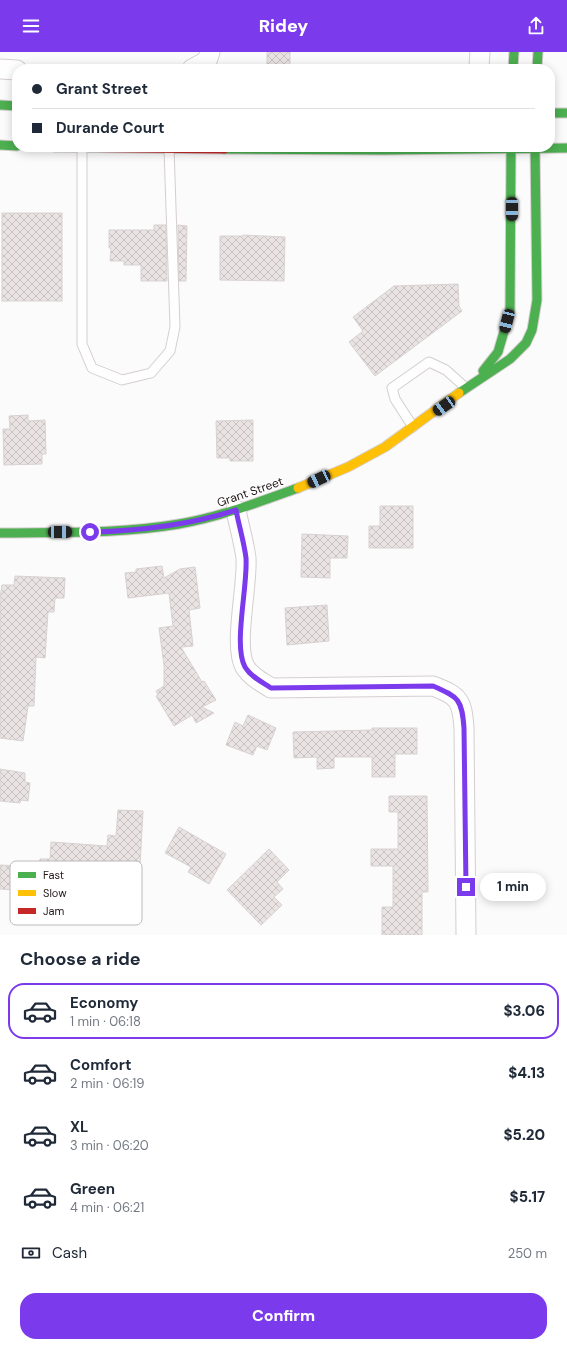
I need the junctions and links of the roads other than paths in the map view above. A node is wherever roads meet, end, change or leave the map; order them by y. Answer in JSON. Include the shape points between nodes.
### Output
{"nodes":[{"id":1,"x":514,"y":52,"type":"edge"},
{"id":2,"x":538,"y":52,"type":"edge"},
{"id":3,"x":513,"y":64,"type":"edge"},
{"id":4,"x":537,"y":64,"type":"edge"},
{"id":5,"x":0,"y":69,"type":"edge"},
{"id":6,"x":12,"y":70,"type":"edge"},
{"id":7,"x":0,"y":105,"type":"edge"},
{"id":8,"x":12,"y":106,"type":"edge"},
{"id":9,"x":555,"y":113,"type":"edge"},
{"id":10,"x":567,"y":113,"type":"edge"},
{"id":11,"x":0,"y":145,"type":"edge"},
{"id":12,"x":12,"y":146,"type":"edge"},
{"id":13,"x":555,"y":148,"type":"edge"},
{"id":14,"x":567,"y":148,"type":"edge"},
{"id":15,"x":81,"y":152,"type":"edge"},
{"id":16,"x":170,"y":152,"type":"edge"},
{"id":17,"x":512,"y":152,"type":"edge"},
{"id":18,"x":535,"y":152,"type":"edge"},
{"id":19,"x":477,"y":381,"type":"junction"},
{"id":20,"x":466,"y":388,"type":"junction"},
{"id":21,"x":413,"y":427,"type":"junction"},
{"id":22,"x":236,"y":510,"type":"junction"},
{"id":23,"x":0,"y":533,"type":"edge"},
{"id":24,"x":466,"y":935,"type":"edge"}],
"edges":[{"from":1,"to":3,"type":"street"},
{"from":2,"to":4,"type":"street"},
{"from":5,"to":6,"type":"street"},
{"from":7,"to":8,"type":"street"},
{"from":9,"to":10,"type":"street"},
{"from":11,"to":12,"type":"street"},
{"from":13,"to":14,"type":"street"},
{"from":15,"to":16,"type":"lane","via":[[82,344],[92,368],[122,380],[151,373],[170,351],[175,327]]},
{"from":17,"to":19,"type":"street","via":[[510,311],[498,352]]},
{"from":18,"to":19,"type":"street","name":"Grant Street","via":[[537,300],[531,334],[521,348]]},
{"from":19,"to":20,"type":"street","name":"Grant Street"},
{"from":20,"to":21,"type":"street","name":"Grant Street"},
{"from":20,"to":21,"type":"lane","via":[[446,370],[429,362],[392,388],[395,399]]},
{"from":21,"to":22,"type":"street","name":"Grant Street","via":[[374,454],[306,486]]},
{"from":22,"to":23,"type":"street","name":"Grant Street","via":[[207,520],[106,532]]},
{"from":22,"to":24,"type":"street","via":[[246,557],[240,650],[245,667],[257,680],[271,688],[433,686],[452,694],[462,709]]}]}
